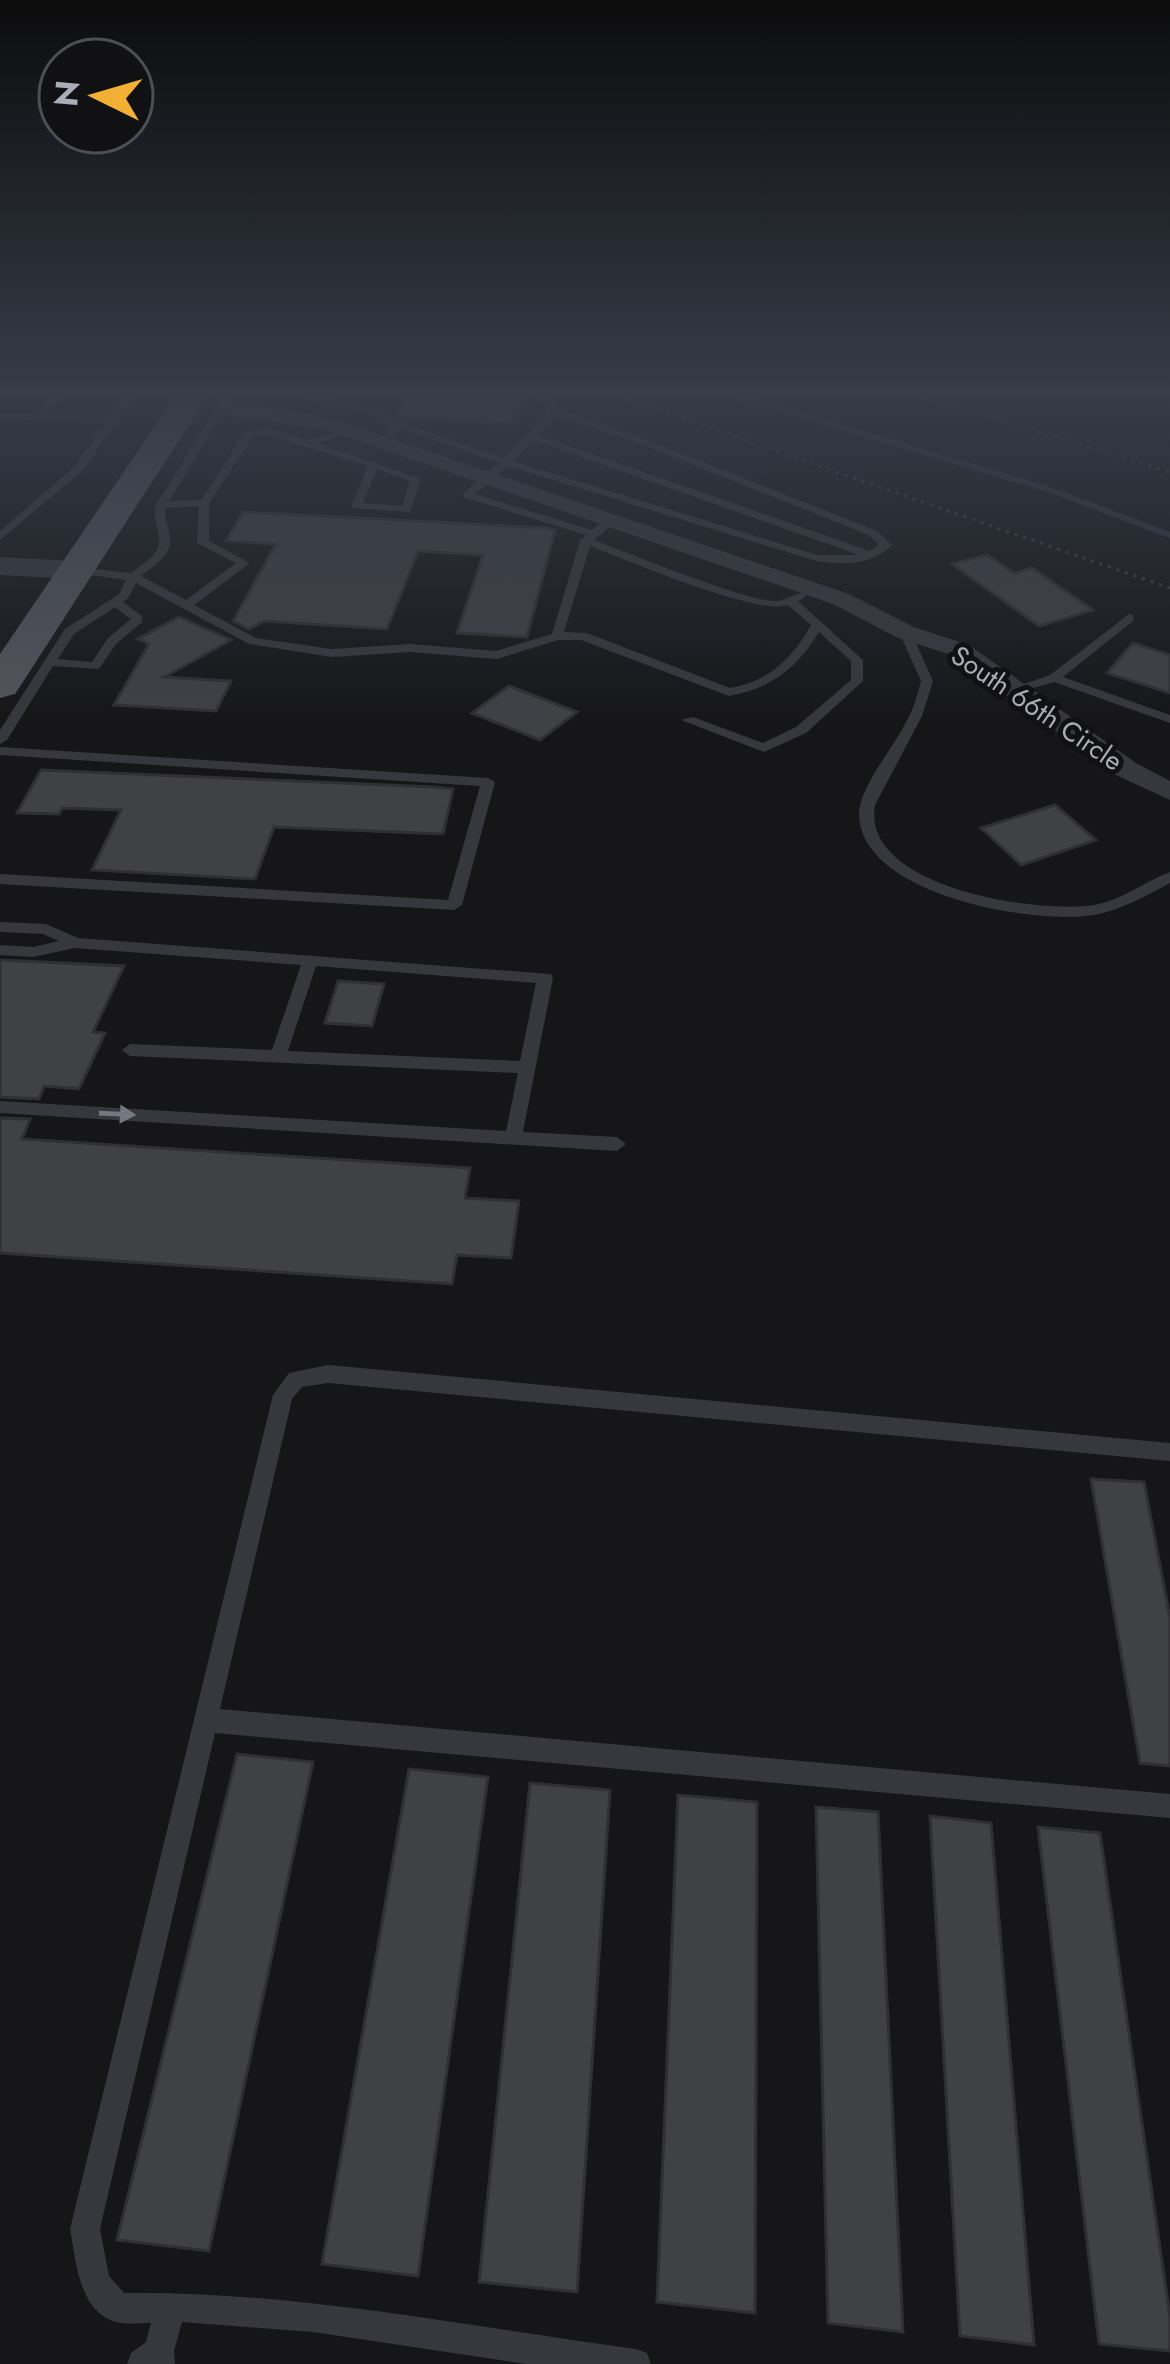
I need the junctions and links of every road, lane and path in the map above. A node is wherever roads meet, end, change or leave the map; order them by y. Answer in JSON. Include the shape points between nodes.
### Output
{"nodes":[{"id":1,"x":38,"y":505,"type":"edge"},
{"id":2,"x":95,"y":505,"type":"edge"},
{"id":3,"x":117,"y":505,"type":"edge"},
{"id":4,"x":161,"y":505,"type":"edge"},
{"id":5,"x":204,"y":505,"type":"edge"},
{"id":6,"x":356,"y":505,"type":"edge"},
{"id":7,"x":408,"y":505,"type":"edge"},
{"id":8,"x":554,"y":505,"type":"edge"},
{"id":9,"x":625,"y":505,"type":"edge"},
{"id":10,"x":728,"y":505,"type":"edge"},
{"id":11,"x":803,"y":505,"type":"edge"},
{"id":12,"x":932,"y":505,"type":"edge"},
{"id":13,"x":597,"y":532,"type":"junction"},
{"id":14,"x":0,"y":537,"type":"edge"},
{"id":15,"x":874,"y":557,"type":"junction"},
{"id":16,"x":0,"y":566,"type":"edge"},
{"id":17,"x":58,"y":569,"type":"junction"},
{"id":18,"x":133,"y":577,"type":"junction"},
{"id":19,"x":1170,"y":588,"type":"edge"},
{"id":20,"x":801,"y":595,"type":"junction"},
{"id":21,"x":115,"y":602,"type":"junction"},
{"id":22,"x":187,"y":605,"type":"junction"},
{"id":23,"x":1129,"y":618,"type":"dead end"},
{"id":24,"x":818,"y":622,"type":"junction"},
{"id":25,"x":0,"y":625,"type":"edge"},
{"id":26,"x":905,"y":632,"type":"junction"},
{"id":27,"x":557,"y":636,"type":"junction"},
{"id":28,"x":49,"y":662,"type":"junction"},
{"id":29,"x":1054,"y":677,"type":"junction"},
{"id":30,"x":0,"y":685,"type":"edge"},
{"id":31,"x":1013,"y":690,"type":"junction"},
{"id":32,"x":1170,"y":719,"type":"edge"},
{"id":33,"x":688,"y":720,"type":"dead end"},
{"id":34,"x":0,"y":740,"type":"edge"},
{"id":35,"x":0,"y":751,"type":"edge"},
{"id":36,"x":1170,"y":792,"type":"edge"},
{"id":37,"x":1170,"y":877,"type":"edge"},
{"id":38,"x":0,"y":879,"type":"edge"},
{"id":39,"x":0,"y":927,"type":"edge"},
{"id":40,"x":75,"y":943,"type":"junction"},
{"id":41,"x":0,"y":950,"type":"edge"},
{"id":42,"x":309,"y":963,"type":"junction"},
{"id":43,"x":130,"y":1050,"type":"dead end"},
{"id":44,"x":278,"y":1057,"type":"junction"},
{"id":45,"x":527,"y":1067,"type":"junction"},
{"id":46,"x":0,"y":1107,"type":"edge"},
{"id":47,"x":514,"y":1138,"type":"junction"},
{"id":48,"x":617,"y":1144,"type":"dead end"},
{"id":49,"x":1170,"y":1452,"type":"edge"},
{"id":50,"x":206,"y":1720,"type":"junction"},
{"id":51,"x":1170,"y":1806,"type":"edge"},
{"id":52,"x":170,"y":2306,"type":"junction"},
{"id":53,"x":154,"y":2360,"type":"edge"},
{"id":54,"x":636,"y":2364,"type":"edge"}],
"edges":[{"from":1,"to":14,"type":"lane"},
{"from":2,"to":17,"type":"main road"},
{"from":3,"to":17,"type":"main road"},
{"from":4,"to":18,"type":"lane","via":[[165,548]]},
{"from":5,"to":22,"type":"lane","via":[[203,543],[244,563]]},
{"from":6,"to":7,"type":"lane"},
{"from":8,"to":13,"type":"street","name":"South 66th Circle"},
{"from":9,"to":15,"type":"lane","via":[[816,558]]},
{"from":10,"to":15,"type":"lane"},
{"from":11,"to":15,"type":"lane","via":[[873,533],[886,545]]},
{"from":12,"to":19,"type":"path"},
{"from":13,"to":20,"type":"street","name":"South 66th Circle"},
{"from":13,"to":20,"type":"lane","via":[[741,597],[778,605]]},
{"from":13,"to":27,"type":"lane"},
{"from":16,"to":17,"type":"street"},
{"from":17,"to":18,"type":"lane"},
{"from":17,"to":25,"type":"main road"},
{"from":17,"to":30,"type":"main road"},
{"from":18,"to":21,"type":"lane"},
{"from":18,"to":22,"type":"lane"},
{"from":20,"to":24,"type":"lane"},
{"from":20,"to":26,"type":"street","name":"South 66th Circle","via":[[841,598]]},
{"from":21,"to":28,"type":"lane","via":[[74,627]]},
{"from":21,"to":28,"type":"lane","via":[[138,620],[95,666]]},
{"from":22,"to":27,"type":"lane","via":[[254,640],[332,653],[497,655]]},
{"from":23,"to":29,"type":"lane"},
{"from":24,"to":27,"type":"lane","via":[[784,670],[729,692],[583,635]]},
{"from":24,"to":33,"type":"lane","via":[[857,660],[857,681],[801,730],[764,748]]},
{"from":26,"to":31,"type":"street","name":"South 66th Circle","via":[[960,650]]},
{"from":26,"to":37,"type":"lane","via":[[928,681],[866,810],[869,836],[888,861],[933,886],[997,904],[1064,910],[1125,902]]},
{"from":28,"to":34,"type":"lane"},
{"from":29,"to":31,"type":"lane"},
{"from":29,"to":32,"type":"lane"},
{"from":31,"to":36,"type":"street","name":"South 66th Circle"},
{"from":35,"to":38,"type":"lane","via":[[488,782],[454,905]]},
{"from":39,"to":40,"type":"lane","via":[[46,929]]},
{"from":40,"to":41,"type":"lane"},
{"from":40,"to":42,"type":"lane"},
{"from":42,"to":44,"type":"lane"},
{"from":42,"to":45,"type":"lane","via":[[545,978]]},
{"from":43,"to":44,"type":"lane"},
{"from":44,"to":45,"type":"lane"},
{"from":45,"to":47,"type":"lane"},
{"from":46,"to":47,"type":"lane","one_way":true},
{"from":47,"to":48,"type":"lane"},
{"from":49,"to":50,"type":"lane","via":[[296,1378],[283,1395]]},
{"from":50,"to":51,"type":"lane"},
{"from":50,"to":52,"type":"lane","via":[[85,2229],[95,2282],[117,2308]]},
{"from":52,"to":53,"type":"lane"},
{"from":52,"to":54,"type":"lane","via":[[334,2318]]}]}
